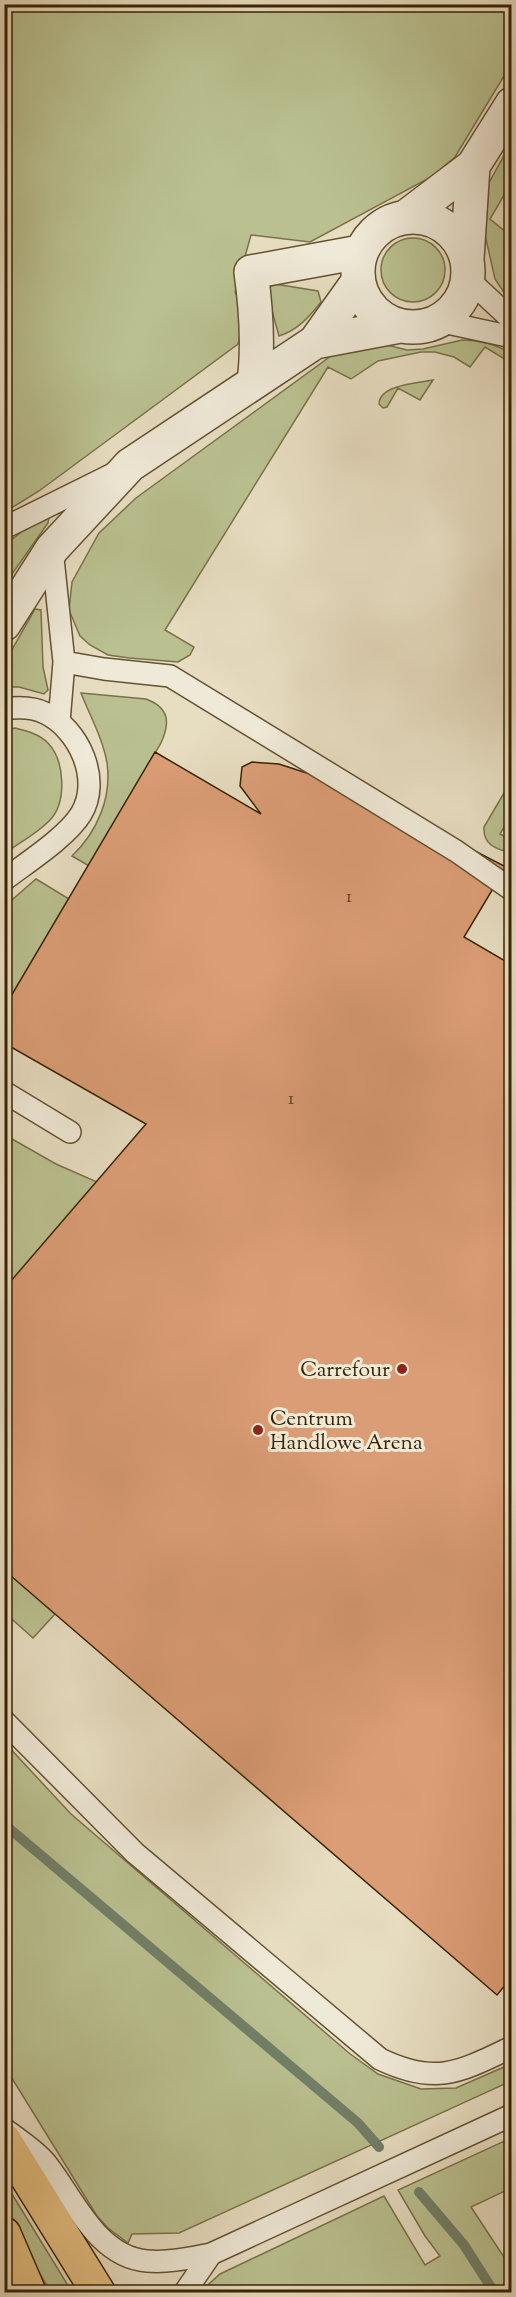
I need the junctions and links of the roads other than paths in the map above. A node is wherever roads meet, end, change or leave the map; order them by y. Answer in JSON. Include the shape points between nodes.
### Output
{"nodes":[{"id":1,"x":512,"y":104,"type":"edge"},
{"id":2,"x":473,"y":166,"type":"junction"},
{"id":3,"x":407,"y":216,"type":"junction"},
{"id":4,"x":359,"y":268,"type":"junction"},
{"id":5,"x":467,"y":269,"type":"junction"},
{"id":6,"x":512,"y":320,"type":"edge"},
{"id":7,"x":438,"y":321,"type":"junction"},
{"id":8,"x":400,"y":326,"type":"junction"},
{"id":9,"x":512,"y":336,"type":"edge"},
{"id":10,"x":315,"y":342,"type":"junction"},
{"id":11,"x":254,"y":382,"type":"junction"},
{"id":12,"x":130,"y":465,"type":"junction"},
{"id":13,"x":4,"y":528,"type":"edge"},
{"id":14,"x":52,"y":549,"type":"junction"},
{"id":15,"x":4,"y":624,"type":"edge"},
{"id":16,"x":64,"y":662,"type":"junction"},
{"id":17,"x":4,"y":709,"type":"edge"},
{"id":18,"x":59,"y":722,"type":"junction"},
{"id":19,"x":4,"y":880,"type":"edge"},
{"id":20,"x":512,"y":890,"type":"edge"},
{"id":21,"x":4,"y":1092,"type":"edge"},
{"id":22,"x":70,"y":1132,"type":"dead end"},
{"id":23,"x":4,"y":1721,"type":"edge"},
{"id":24,"x":512,"y":2048,"type":"edge"},
{"id":25,"x":512,"y":2115,"type":"edge"},
{"id":26,"x":4,"y":2128,"type":"edge"},
{"id":27,"x":4,"y":2140,"type":"edge"},
{"id":28,"x":4,"y":2234,"type":"edge"},
{"id":29,"x":211,"y":2254,"type":"junction"},
{"id":30,"x":4,"y":2265,"type":"edge"},
{"id":31,"x":28,"y":2292,"type":"edge"},
{"id":32,"x":98,"y":2292,"type":"edge"},
{"id":33,"x":185,"y":2292,"type":"edge"}],
"edges":[{"from":1,"to":2,"type":"street"},
{"from":2,"to":3,"type":"street"},
{"from":2,"to":5,"type":"street"},
{"from":3,"to":4,"type":"street","via":[[378,227]]},
{"from":3,"to":5,"type":"street","via":[[427,217],[445,226],[459,240]]},
{"from":4,"to":8,"type":"street","via":[[366,302],[380,317]]},
{"from":4,"to":10,"type":"street"},
{"from":4,"to":11,"type":"street","via":[[251,272],[258,355]]},
{"from":5,"to":6,"type":"lane"},
{"from":5,"to":7,"type":"street","via":[[462,296],[453,310]]},
{"from":7,"to":8,"type":"street","via":[[419,327]]},
{"from":7,"to":9,"type":"lane"},
{"from":8,"to":10,"type":"street"},
{"from":10,"to":11,"type":"street"},
{"from":11,"to":12,"type":"street"},
{"from":12,"to":13,"type":"lane"},
{"from":12,"to":14,"type":"street"},
{"from":14,"to":15,"type":"street"},
{"from":14,"to":16,"type":"lane"},
{"from":16,"to":18,"type":"lane"},
{"from":16,"to":20,"type":"lane","via":[[170,676],[456,851]]},
{"from":17,"to":18,"type":"lane","via":[[32,709]]},
{"from":18,"to":19,"type":"lane","via":[[75,737],[87,768],[87,799],[67,831]]},
{"from":21,"to":22,"type":"lane"},
{"from":23,"to":24,"type":"lane","via":[[135,1853],[380,2059],[396,2067],[434,2075],[467,2068]]},
{"from":25,"to":29,"type":"lane"},
{"from":26,"to":29,"type":"lane","via":[[44,2160],[100,2238],[121,2253],[145,2262]]},
{"from":27,"to":32,"type":"main road"},
{"from":28,"to":31,"type":"main road"},
{"from":29,"to":33,"type":"lane"},
{"from":30,"to":31,"type":"main road"}]}
